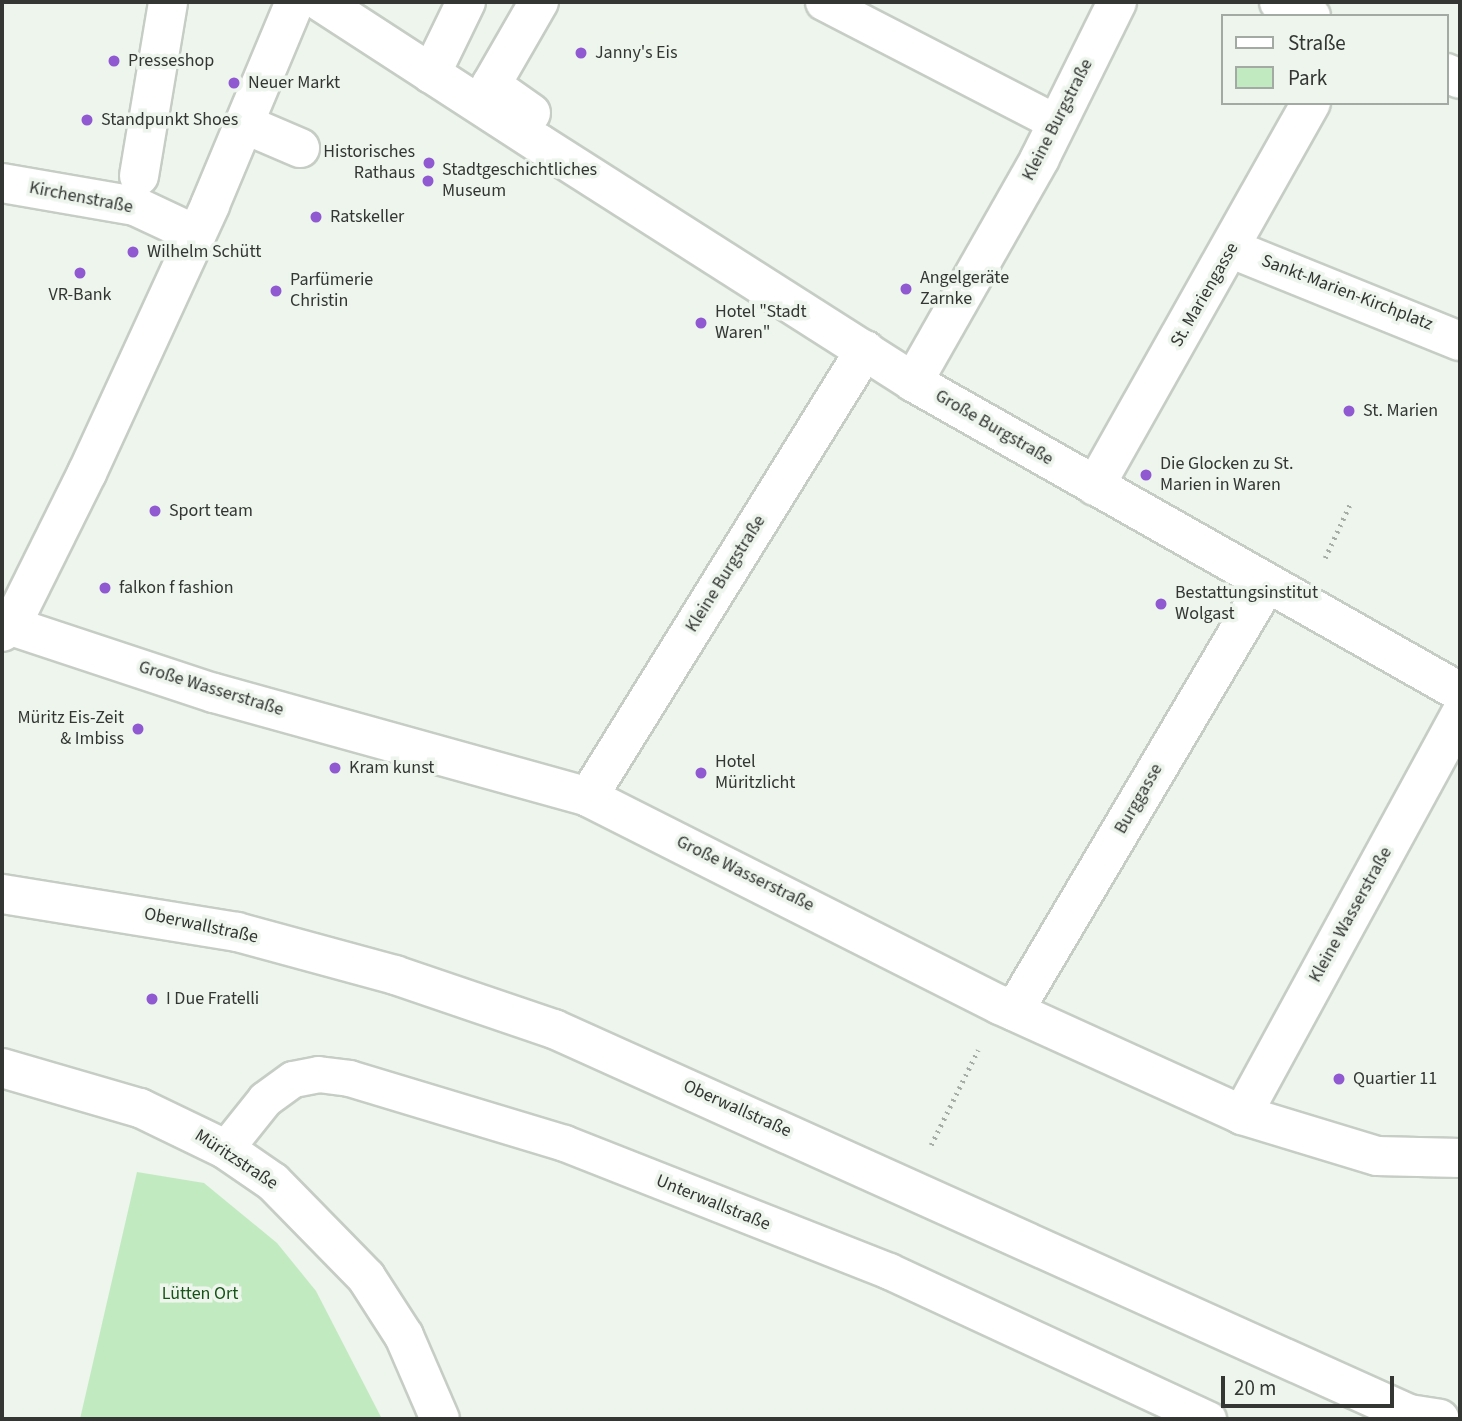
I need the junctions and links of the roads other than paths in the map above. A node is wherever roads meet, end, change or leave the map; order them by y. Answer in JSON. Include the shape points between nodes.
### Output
{"nodes":[{"id":1,"x":168,"y":2,"type":"edge"},
{"id":2,"x":295,"y":2,"type":"edge"},
{"id":3,"x":321,"y":2,"type":"edge"},
{"id":4,"x":539,"y":2,"type":"edge"},
{"id":5,"x":823,"y":2,"type":"edge"},
{"id":6,"x":1116,"y":2,"type":"edge"},
{"id":7,"x":1279,"y":2,"type":"edge"},
{"id":8,"x":1306,"y":14,"type":"edge"},
{"id":9,"x":483,"y":25,"type":"edge"},
{"id":10,"x":431,"y":74,"type":"junction"},
{"id":11,"x":1310,"y":105,"type":"edge"},
{"id":12,"x":1057,"y":123,"type":"junction"},
{"id":13,"x":244,"y":124,"type":"junction"},
{"id":14,"x":300,"y":148,"type":"dead end"},
{"id":15,"x":549,"y":150,"type":"junction"},
{"id":16,"x":139,"y":176,"type":"dead end"},
{"id":17,"x":2,"y":183,"type":"edge"},
{"id":18,"x":203,"y":220,"type":"junction"},
{"id":19,"x":1232,"y":249,"type":"junction"},
{"id":20,"x":1460,"y":341,"type":"edge"},
{"id":21,"x":865,"y":350,"type":"junction"},
{"id":22,"x":913,"y":382,"type":"junction"},
{"id":23,"x":1096,"y":485,"type":"junction"},
{"id":24,"x":1265,"y":586,"type":"junction"},
{"id":25,"x":6,"y":629,"type":"edge"},
{"id":26,"x":1460,"y":692,"type":"edge"},
{"id":27,"x":1460,"y":715,"type":"edge"},
{"id":28,"x":588,"y":797,"type":"junction"},
{"id":29,"x":2,"y":894,"type":"edge"},
{"id":30,"x":1007,"y":1008,"type":"junction"},
{"id":31,"x":2,"y":1068,"type":"edge"},
{"id":32,"x":1242,"y":1115,"type":"junction"},
{"id":33,"x":225,"y":1149,"type":"junction"},
{"id":34,"x":1460,"y":1158,"type":"edge"},
{"id":35,"x":1460,"y":1417,"type":"edge"},
{"id":36,"x":440,"y":1419,"type":"edge"},
{"id":37,"x":1208,"y":1419,"type":"edge"},
{"id":38,"x":1440,"y":1419,"type":"edge"},
{"id":39,"x":1451,"y":1419,"type":"edge"}],
"edges":[{"from":1,"to":16,"type":"street"},
{"from":2,"to":13,"type":"street"},
{"from":3,"to":10,"type":"street","name":"Große Burgstraße"},
{"from":4,"to":9,"type":"street"},
{"from":5,"to":12,"type":"lane"},
{"from":6,"to":12,"type":"street","name":"Kleine Burgstraße"},
{"from":7,"to":8,"type":"street"},
{"from":9,"to":10,"type":"street"},
{"from":9,"to":15,"type":"street","via":[[491,85],[532,114]]},
{"from":10,"to":15,"type":"street","name":"Große Burgstraße"},
{"from":11,"to":19,"type":"street","name":"St. Mariengasse"},
{"from":12,"to":22,"type":"street","name":"Kleine Burgstraße"},
{"from":13,"to":14,"type":"street"},
{"from":13,"to":18,"type":"street"},
{"from":15,"to":21,"type":"street","name":"Große Burgstraße"},
{"from":17,"to":18,"type":"street","name":"Kirchenstraße"},
{"from":18,"to":25,"type":"street"},
{"from":19,"to":20,"type":"street","name":"Sankt-Marien-Kirchplatz"},
{"from":19,"to":23,"type":"street","name":"St. Mariengasse"},
{"from":21,"to":22,"type":"street","name":"Große Burgstraße"},
{"from":21,"to":28,"type":"street","name":"Kleine Burgstraße"},
{"from":22,"to":23,"type":"street","name":"Große Burgstraße"},
{"from":23,"to":24,"type":"street","name":"Große Burgstraße"},
{"from":24,"to":26,"type":"street","name":"Große Burgstraße"},
{"from":24,"to":30,"type":"street","name":"Burggasse"},
{"from":25,"to":28,"type":"street","name":"Große Wasserstraße","via":[[214,693]]},
{"from":27,"to":32,"type":"street","name":"Kleine Wasserstraße"},
{"from":28,"to":30,"type":"street","name":"Große Wasserstraße"},
{"from":29,"to":38,"type":"street","name":"Oberwallstraße","via":[[144,913],[396,975],[554,1030],[911,1185],[1409,1414]]},
{"from":30,"to":32,"type":"street","name":"Große Wasserstraße"},
{"from":31,"to":33,"type":"street","name":"Müritzstraße","via":[[140,1108]]},
{"from":32,"to":34,"type":"street","name":"Große Wasserstraße","via":[[1377,1156]]},
{"from":33,"to":36,"type":"street","name":"Müritzstraße","via":[[274,1182],[366,1277],[404,1336]]},
{"from":33,"to":37,"type":"lane","name":"Unterwallstraße","via":[[265,1098],[293,1079],[317,1073],[349,1078],[564,1143],[889,1271]]},
{"from":35,"to":39,"type":"street"}]}
